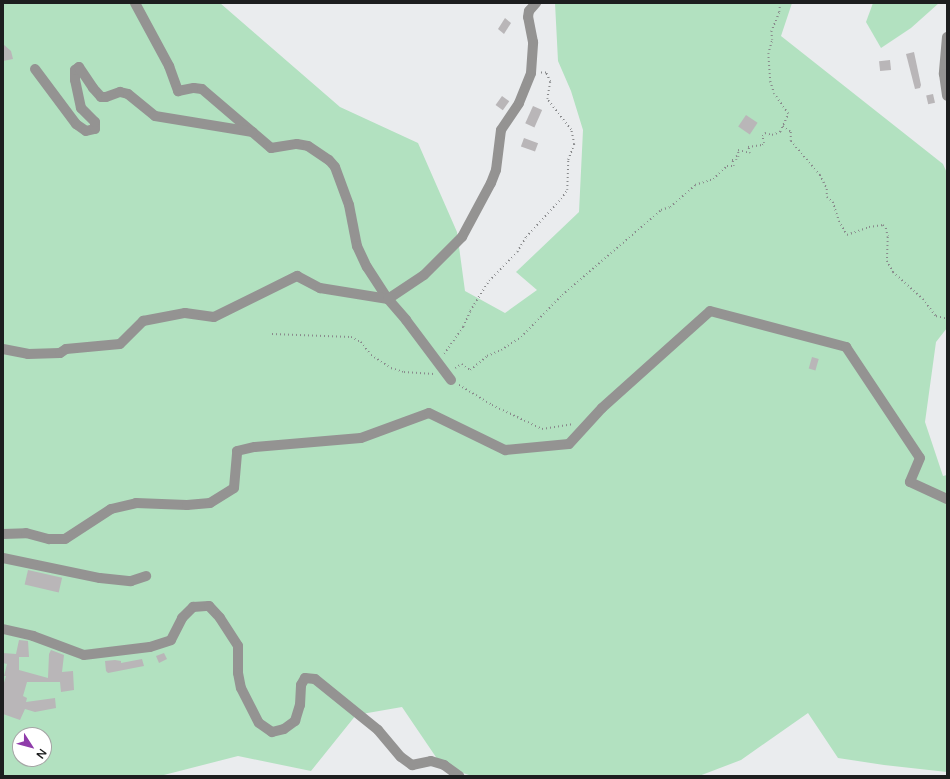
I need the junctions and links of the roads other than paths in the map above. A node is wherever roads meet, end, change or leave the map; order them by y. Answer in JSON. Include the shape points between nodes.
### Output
{"nodes":[{"id":1,"x":135,"y":3,"type":"edge"},
{"id":2,"x":536,"y":3,"type":"edge"},
{"id":3,"x":947,"y":37,"type":"edge"},
{"id":4,"x":35,"y":69,"type":"dead end"},
{"id":5,"x":947,"y":96,"type":"edge"},
{"id":6,"x":253,"y":132,"type":"junction"},
{"id":7,"x":388,"y":298,"type":"junction"},
{"id":8,"x":3,"y":350,"type":"edge"},
{"id":9,"x":451,"y":380,"type":"road end"},
{"id":10,"x":947,"y":499,"type":"edge"},
{"id":11,"x":3,"y":534,"type":"edge"},
{"id":12,"x":3,"y":558,"type":"edge"},
{"id":13,"x":146,"y":576,"type":"dead end"},
{"id":14,"x":3,"y":629,"type":"edge"},
{"id":15,"x":459,"y":776,"type":"edge"}],
"edges":[{"from":1,"to":6,"type":"street","via":[[169,66],[178,92],[202,89]]},
{"from":2,"to":7,"type":"street","via":[[528,17],[533,42],[530,73],[519,103],[501,130],[496,170],[491,183],[462,238],[424,275]]},
{"from":3,"to":5,"type":"street","via":[[944,74]]},
{"from":4,"to":6,"type":"street","via":[[76,124],[86,131],[95,129],[95,122],[81,108],[75,80],[75,70],[79,66],[101,96],[106,97],[120,92],[128,94],[155,116]]},
{"from":6,"to":7,"type":"street","via":[[271,148],[297,144],[308,146],[335,166],[348,205],[357,246],[367,267]]},
{"from":7,"to":8,"type":"street","via":[[320,288],[297,276],[214,317],[185,313],[143,321],[120,344],[66,349],[60,353],[28,354]]},
{"from":7,"to":9,"type":"street"},
{"from":10,"to":11,"type":"street","via":[[910,482],[920,458],[846,347],[710,311],[602,408],[569,444],[505,450],[429,413],[361,438],[255,447],[237,451],[234,488],[210,503],[136,503],[111,509],[65,539],[49,539],[26,533]]},
{"from":12,"to":13,"type":"street","via":[[100,578],[131,581]]},
{"from":14,"to":15,"type":"street","via":[[33,636],[84,655],[150,647],[171,640],[182,618],[193,608],[209,606],[238,646],[241,688],[260,723],[272,732],[284,729],[295,721],[300,705],[301,685],[306,678],[315,679],[378,730],[401,757],[412,765],[431,761]]}]}
